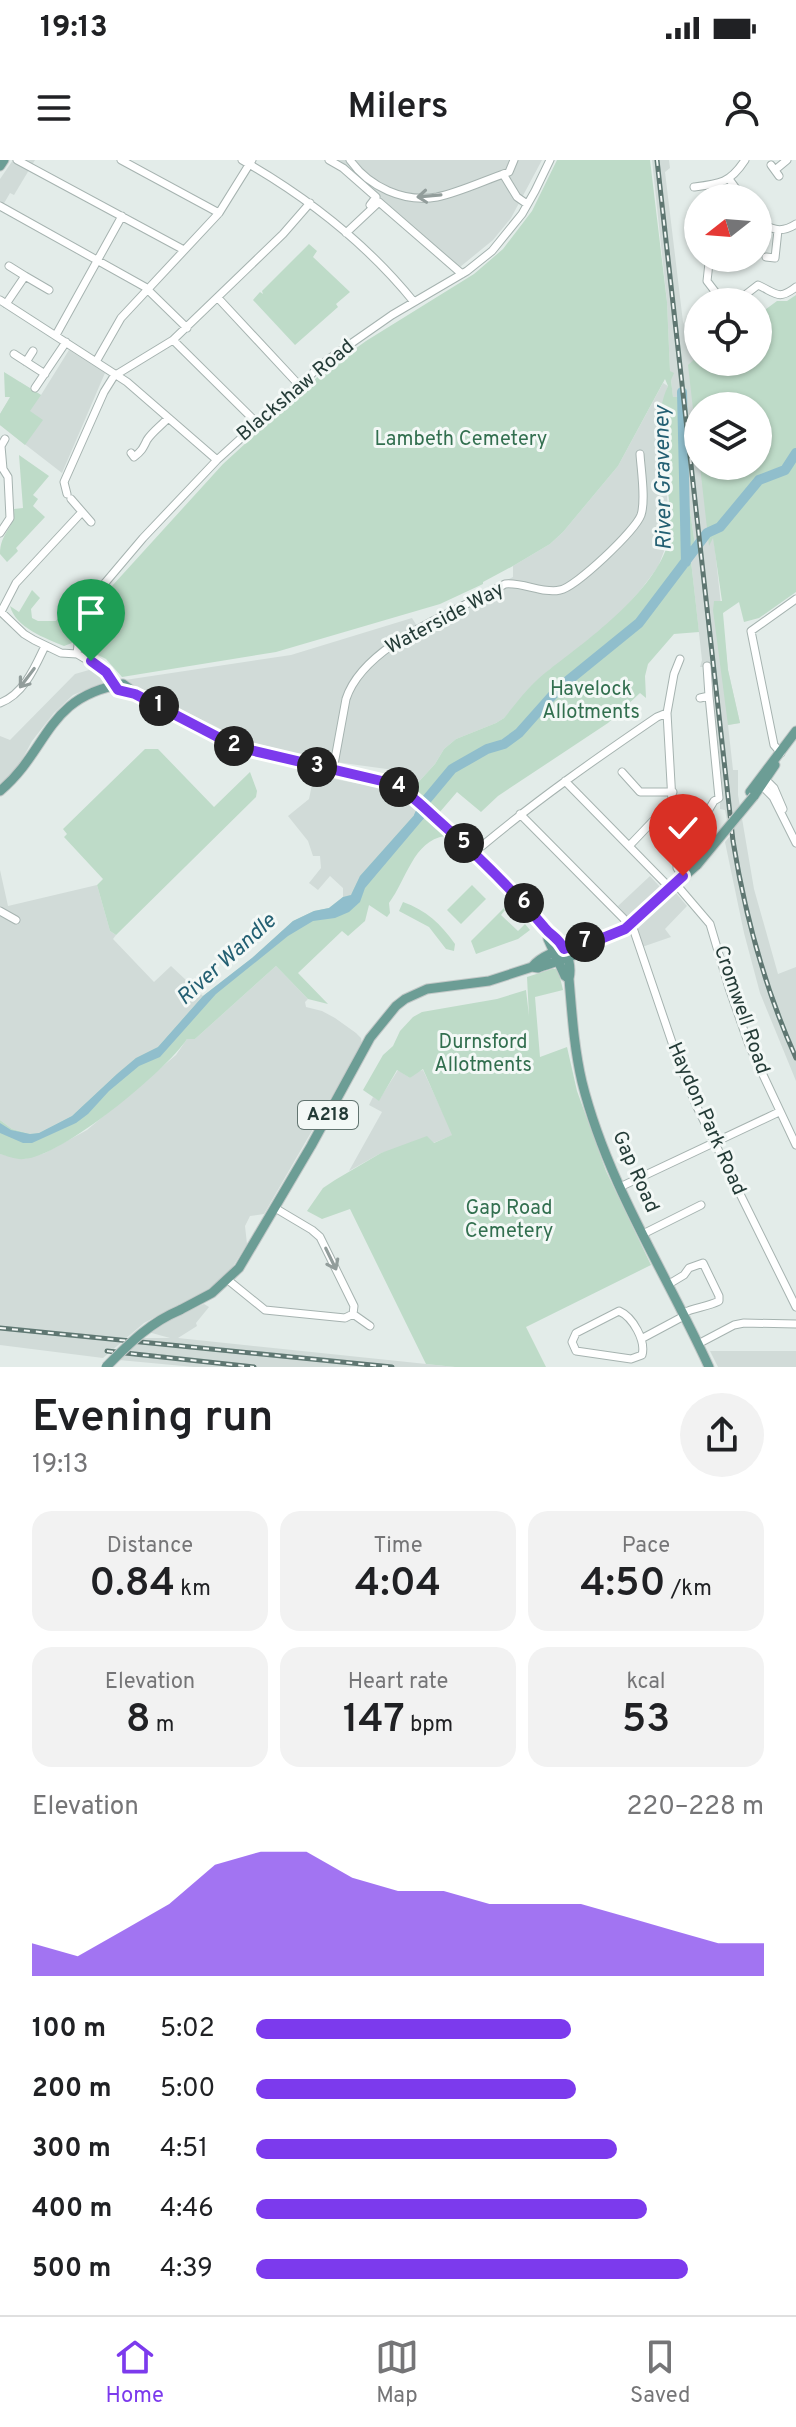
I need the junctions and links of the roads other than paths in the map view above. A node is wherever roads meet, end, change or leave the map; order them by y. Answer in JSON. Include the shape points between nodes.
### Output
{"nodes":[{"id":1,"x":4,"y":160,"type":"edge"},
{"id":2,"x":17,"y":160,"type":"edge"},
{"id":3,"x":121,"y":160,"type":"edge"},
{"id":4,"x":329,"y":160,"type":"edge"},
{"id":5,"x":350,"y":160,"type":"edge"},
{"id":6,"x":514,"y":160,"type":"edge"},
{"id":7,"x":550,"y":160,"type":"edge"},
{"id":8,"x":745,"y":160,"type":"edge"},
{"id":9,"x":787,"y":160,"type":"edge"},
{"id":10,"x":248,"y":161,"type":"edge"},
{"id":11,"x":0,"y":166,"type":"edge"},
{"id":12,"x":775,"y":170,"type":"dead end"},
{"id":13,"x":503,"y":174,"type":"junction"},
{"id":14,"x":729,"y":179,"type":"junction"},
{"id":15,"x":714,"y":184,"type":"edge"},
{"id":16,"x":733,"y":184,"type":"edge"},
{"id":17,"x":310,"y":203,"type":"junction"},
{"id":18,"x":527,"y":204,"type":"junction"},
{"id":19,"x":0,"y":206,"type":"edge"},
{"id":20,"x":219,"y":213,"type":"junction"},
{"id":21,"x":365,"y":214,"type":"junction"},
{"id":22,"x":122,"y":216,"type":"junction"},
{"id":23,"x":796,"y":224,"type":"edge"},
{"id":24,"x":772,"y":228,"type":"edge"},
{"id":25,"x":778,"y":230,"type":"junction"},
{"id":26,"x":346,"y":233,"type":"junction"},
{"id":27,"x":184,"y":250,"type":"junction"},
{"id":28,"x":98,"y":260,"type":"junction"},
{"id":29,"x":787,"y":260,"type":"dead end"},
{"id":30,"x":9,"y":266,"type":"dead end"},
{"id":31,"x":462,"y":274,"type":"junction"},
{"id":32,"x":25,"y":276,"type":"junction"},
{"id":33,"x":796,"y":287,"type":"edge"},
{"id":34,"x":147,"y":289,"type":"junction"},
{"id":35,"x":49,"y":290,"type":"dead end"},
{"id":36,"x":772,"y":292,"type":"edge"},
{"id":37,"x":218,"y":298,"type":"junction"},
{"id":38,"x":3,"y":302,"type":"edge"},
{"id":39,"x":414,"y":302,"type":"junction"},
{"id":40,"x":187,"y":328,"type":"junction"},
{"id":41,"x":56,"y":335,"type":"junction"},
{"id":42,"x":173,"y":340,"type":"junction"},
{"id":43,"x":66,"y":342,"type":"junction"},
{"id":44,"x":33,"y":351,"type":"dead end"},
{"id":45,"x":14,"y":354,"type":"dead end"},
{"id":46,"x":97,"y":360,"type":"junction"},
{"id":47,"x":26,"y":362,"type":"junction"},
{"id":48,"x":45,"y":374,"type":"junction"},
{"id":49,"x":116,"y":374,"type":"junction"},
{"id":50,"x":299,"y":385,"type":"junction"},
{"id":51,"x":35,"y":388,"type":"dead end"},
{"id":52,"x":168,"y":418,"type":"junction"},
{"id":53,"x":257,"y":423,"type":"junction"},
{"id":54,"x":5,"y":439,"type":"dead end"},
{"id":55,"x":131,"y":453,"type":"dead end"},
{"id":56,"x":640,"y":454,"type":"dead end"},
{"id":57,"x":217,"y":460,"type":"junction"},
{"id":58,"x":82,"y":512,"type":"junction"},
{"id":59,"x":91,"y":522,"type":"dead end"},
{"id":60,"x":0,"y":533,"type":"edge"},
{"id":61,"x":796,"y":599,"type":"edge"},
{"id":62,"x":0,"y":612,"type":"edge"},
{"id":63,"x":45,"y":646,"type":"junction"},
{"id":64,"x":77,"y":654,"type":"junction"},
{"id":65,"x":680,"y":659,"type":"dead end"},
{"id":66,"x":707,"y":666,"type":"dead end"},
{"id":67,"x":114,"y":685,"type":"junction"},
{"id":68,"x":709,"y":696,"type":"junction"},
{"id":69,"x":700,"y":698,"type":"dead end"},
{"id":70,"x":0,"y":703,"type":"edge"},
{"id":71,"x":667,"y":713,"type":"junction"},
{"id":72,"x":796,"y":731,"type":"edge"},
{"id":73,"x":779,"y":756,"type":"junction"},
{"id":74,"x":333,"y":770,"type":"junction"},
{"id":75,"x":622,"y":772,"type":"dead end"},
{"id":76,"x":565,"y":781,"type":"junction"},
{"id":77,"x":762,"y":781,"type":"junction"},
{"id":78,"x":0,"y":791,"type":"edge"},
{"id":79,"x":673,"y":792,"type":"junction"},
{"id":80,"x":520,"y":814,"type":"junction"},
{"id":81,"x":796,"y":843,"type":"edge"},
{"id":82,"x":630,"y":845,"type":"junction"},
{"id":83,"x":482,"y":846,"type":"dead end"},
{"id":84,"x":683,"y":876,"type":"junction"},
{"id":85,"x":672,"y":885,"type":"junction"},
{"id":86,"x":0,"y":911,"type":"edge"},
{"id":87,"x":16,"y":920,"type":"dead end"},
{"id":88,"x":630,"y":924,"type":"junction"},
{"id":89,"x":562,"y":954,"type":"junction"},
{"id":90,"x":779,"y":1112,"type":"junction"},
{"id":91,"x":713,"y":1143,"type":"junction"},
{"id":92,"x":796,"y":1145,"type":"edge"},
{"id":93,"x":620,"y":1187,"type":"junction"},
{"id":94,"x":701,"y":1205,"type":"dead end"},
{"id":95,"x":275,"y":1208,"type":"junction"},
{"id":96,"x":643,"y":1234,"type":"junction"},
{"id":97,"x":228,"y":1280,"type":"junction"},
{"id":98,"x":669,"y":1284,"type":"junction"},
{"id":99,"x":796,"y":1307,"type":"edge"},
{"id":100,"x":353,"y":1314,"type":"junction"},
{"id":101,"x":684,"y":1315,"type":"junction"},
{"id":102,"x":796,"y":1324,"type":"edge"},
{"id":103,"x":370,"y":1326,"type":"dead end"},
{"id":104,"x":641,"y":1339,"type":"junction"},
{"id":105,"x":698,"y":1344,"type":"junction"},
{"id":106,"x":106,"y":1367,"type":"edge"},
{"id":107,"x":709,"y":1367,"type":"edge"}],
"edges":[{"from":1,"to":11,"type":"main road"},
{"from":2,"to":22,"type":"street"},
{"from":3,"to":20,"type":"street"},
{"from":4,"to":21,"type":"street","via":[[376,197]]},
{"from":13,"to":5,"type":"street","one_way":true,"via":[[420,198],[378,188]]},
{"from":6,"to":13,"type":"street"},
{"from":7,"to":18,"type":"street","name":"Blackshaw Road"},
{"from":8,"to":14,"type":"street"},
{"from":9,"to":12,"type":"street"},
{"from":10,"to":17,"type":"street"},
{"from":10,"to":20,"type":"street"},
{"from":13,"to":18,"type":"street"},
{"from":14,"to":15,"type":"street"},
{"from":14,"to":16,"type":"street"},
{"from":17,"to":26,"type":"street"},
{"from":17,"to":37,"type":"street"},
{"from":18,"to":31,"type":"street","name":"Blackshaw Road","via":[[500,242]]},
{"from":19,"to":28,"type":"street"},
{"from":20,"to":27,"type":"street"},
{"from":21,"to":26,"type":"street"},
{"from":21,"to":31,"type":"street","via":[[379,202]]},
{"from":22,"to":27,"type":"street"},
{"from":22,"to":28,"type":"street"},
{"from":23,"to":25,"type":"street"},
{"from":24,"to":25,"type":"street"},
{"from":25,"to":29,"type":"street","via":[[770,258]]},
{"from":26,"to":39,"type":"street"},
{"from":27,"to":34,"type":"street"},
{"from":28,"to":34,"type":"street"},
{"from":28,"to":41,"type":"street"},
{"from":30,"to":32,"type":"street"},
{"from":31,"to":39,"type":"street","name":"Blackshaw Road"},
{"from":32,"to":35,"type":"street"},
{"from":32,"to":38,"type":"street"},
{"from":33,"to":36,"type":"street","via":[[780,296]]},
{"from":34,"to":40,"type":"street"},
{"from":34,"to":46,"type":"street","via":[[121,318]]},
{"from":37,"to":40,"type":"street"},
{"from":37,"to":50,"type":"street"},
{"from":38,"to":41,"type":"street"},
{"from":39,"to":50,"type":"street","name":"Blackshaw Road"},
{"from":40,"to":42,"type":"street"},
{"from":41,"to":43,"type":"street"},
{"from":42,"to":49,"type":"street"},
{"from":42,"to":53,"type":"street"},
{"from":43,"to":46,"type":"street"},
{"from":43,"to":48,"type":"street"},
{"from":44,"to":47,"type":"street"},
{"from":45,"to":47,"type":"street"},
{"from":46,"to":49,"type":"street"},
{"from":47,"to":48,"type":"street"},
{"from":48,"to":51,"type":"street"},
{"from":49,"to":52,"type":"street"},
{"from":49,"to":58,"type":"street","via":[[64,482]]},
{"from":50,"to":53,"type":"street","name":"Blackshaw Road"},
{"from":52,"to":55,"type":"street","via":[[137,456]]},
{"from":52,"to":57,"type":"street"},
{"from":53,"to":57,"type":"street","name":"Blackshaw Road"},
{"from":54,"to":60,"type":"street","via":[[1,446],[10,518]]},
{"from":56,"to":74,"type":"street","name":"Waterside Way","via":[[641,515],[634,528],[568,588],[505,584],[401,639],[361,670],[346,699]]},
{"from":57,"to":64,"type":"street","name":"Blackshaw Road","via":[[88,603]]},
{"from":58,"to":59,"type":"street"},
{"from":58,"to":62,"type":"street","via":[[16,583]]},
{"from":61,"to":73,"type":"street","via":[[751,631]]},
{"from":62,"to":63,"type":"street"},
{"from":63,"to":64,"type":"street"},
{"from":63,"to":70,"type":"street","one_way":true,"via":[[31,677]]},
{"from":64,"to":67,"type":"street","via":[[99,667]]},
{"from":65,"to":71,"type":"street"},
{"from":66,"to":68,"type":"street"},
{"from":67,"to":74,"type":"main road","name":"Gap Road","via":[[237,747]]},
{"from":67,"to":78,"type":"main road","via":[[79,698],[56,719],[20,773]]},
{"from":68,"to":69,"type":"street"},
{"from":68,"to":84,"type":"street","via":[[719,798],[677,863]]},
{"from":71,"to":76,"type":"street"},
{"from":71,"to":79,"type":"street"},
{"from":72,"to":73,"type":"main road","number":"A218"},
{"from":73,"to":77,"type":"main road","number":"A218"},
{"from":74,"to":89,"type":"main road","name":"Gap Road","via":[[388,782],[416,800],[504,882]]},
{"from":75,"to":79,"type":"street","via":[[640,792]]},
{"from":76,"to":80,"type":"street"},
{"from":76,"to":82,"type":"street","name":"Cromwell Road"},
{"from":77,"to":81,"type":"street"},
{"from":77,"to":84,"type":"main road","number":"A218","bridge":true},
{"from":79,"to":82,"type":"street","via":[[671,804]]},
{"from":80,"to":83,"type":"street"},
{"from":80,"to":88,"type":"street"},
{"from":82,"to":85,"type":"street","name":"Cromwell Road"},
{"from":84,"to":85,"type":"main road","number":"A218"},
{"from":85,"to":88,"type":"main road","number":"A218"},
{"from":85,"to":90,"type":"street","name":"Cromwell Road","via":[[710,924],[740,1022]]},
{"from":86,"to":87,"type":"street"},
{"from":88,"to":89,"type":"main road","number":"A218"},
{"from":88,"to":91,"type":"street","name":"Haydon Park Road"},
{"from":89,"to":93,"type":"main road","name":"Gap Road","via":[[571,975],[574,1041],[583,1085]]},
{"from":89,"to":95,"type":"main road","number":"A218","via":[[489,981],[427,989],[396,1006],[370,1038]]},
{"from":90,"to":91,"type":"street"},
{"from":90,"to":92,"type":"street","name":"Cromwell Road"},
{"from":91,"to":93,"type":"street"},
{"from":91,"to":99,"type":"street","name":"Haydon Park Road"},
{"from":93,"to":96,"type":"main road","name":"Gap Road"},
{"from":94,"to":96,"type":"street"},
{"from":95,"to":97,"type":"main road","number":"A218"},
{"from":95,"to":100,"type":"street","one_way":true,"via":[[320,1237],[354,1306]]},
{"from":96,"to":98,"type":"main road","name":"Gap Road"},
{"from":97,"to":100,"type":"street","via":[[265,1310],[345,1318]]},
{"from":97,"to":106,"type":"main road","number":"A218","bridge":true,"via":[[145,1329]]},
{"from":98,"to":101,"type":"main road","name":"Gap Road"},
{"from":98,"to":101,"type":"street","via":[[703,1263],[719,1301]]},
{"from":100,"to":103,"type":"street"},
{"from":101,"to":104,"type":"street"},
{"from":101,"to":105,"type":"main road","name":"Gap Road"},
{"from":102,"to":105,"type":"street","via":[[744,1323]]},
{"from":104,"to":104,"type":"street","via":[[619,1311],[579,1330],[572,1342],[578,1353],[631,1359],[644,1352]]},
{"from":105,"to":107,"type":"main road","name":"Gap Road"}]}
